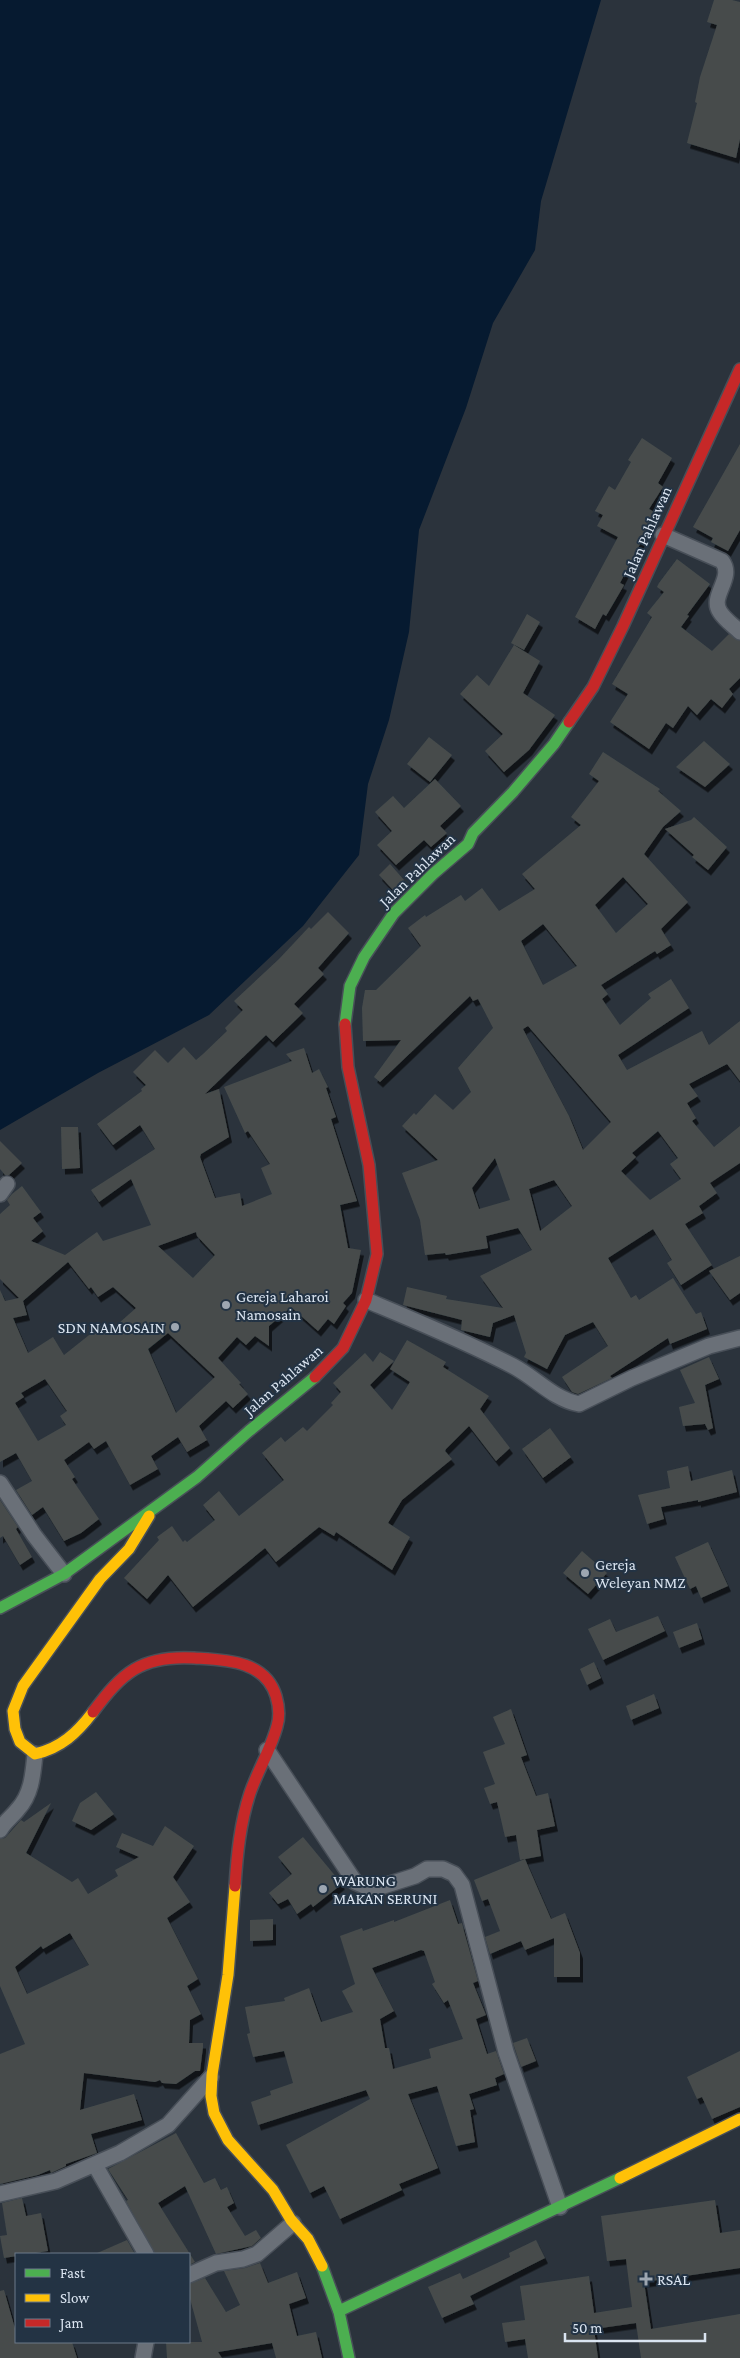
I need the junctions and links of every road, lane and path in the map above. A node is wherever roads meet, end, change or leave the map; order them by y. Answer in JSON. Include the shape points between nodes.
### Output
{"nodes":[{"id":1,"x":740,"y":369,"type":"edge"},
{"id":2,"x":663,"y":534,"type":"junction"},
{"id":3,"x":740,"y":632,"type":"edge"},
{"id":4,"x":366,"y":1300,"type":"junction"},
{"id":5,"x":740,"y":1338,"type":"edge"},
{"id":6,"x":0,"y":1482,"type":"edge"},
{"id":7,"x":151,"y":1512,"type":"junction"},
{"id":8,"x":64,"y":1574,"type":"junction"},
{"id":9,"x":0,"y":1608,"type":"edge"},
{"id":10,"x":267,"y":1750,"type":"junction"},
{"id":11,"x":36,"y":1754,"type":"junction"},
{"id":12,"x":0,"y":1830,"type":"edge"},
{"id":13,"x":211,"y":2077,"type":"junction"},
{"id":14,"x":740,"y":2119,"type":"edge"},
{"id":15,"x":95,"y":2164,"type":"junction"},
{"id":16,"x":0,"y":2194,"type":"edge"},
{"id":17,"x":560,"y":2207,"type":"junction"},
{"id":18,"x":293,"y":2223,"type":"junction"},
{"id":19,"x":145,"y":2253,"type":"edge"},
{"id":20,"x":190,"y":2275,"type":"edge"},
{"id":21,"x":339,"y":2311,"type":"junction"},
{"id":22,"x":146,"y":2343,"type":"edge"},
{"id":23,"x":143,"y":2358,"type":"edge"},
{"id":24,"x":349,"y":2358,"type":"edge"}],
"edges":[{"from":1,"to":2,"type":"main road","name":"Jalan Pahlawan"},
{"from":2,"to":3,"type":"street","via":[[722,560],[727,574],[718,601],[719,611]]},
{"from":2,"to":4,"type":"main road","name":"Jalan Pahlawan","via":[[593,687],[572,719],[468,844],[394,913],[364,957],[350,986],[344,1037],[369,1165],[377,1254]]},
{"from":4,"to":5,"type":"street","via":[[465,1341],[518,1369],[561,1399],[579,1404],[709,1346]]},
{"from":4,"to":7,"type":"main road","name":"Jalan Pahlawan","via":[[343,1348],[322,1372]]},
{"from":6,"to":8,"type":"street"},
{"from":7,"to":8,"type":"main road","name":"Jalan Pahlawan"},
{"from":7,"to":11,"type":"main road","via":[[129,1549],[100,1579],[23,1686],[13,1711],[15,1729],[20,1742]]},
{"from":8,"to":9,"type":"main road","name":"Jalan Pahlawan"},
{"from":10,"to":11,"type":"main road","via":[[280,1717],[274,1689],[264,1675],[251,1666],[199,1658],[165,1659],[128,1673],[64,1744],[49,1753]]},
{"from":10,"to":13,"type":"main road","via":[[241,1826],[228,1976]]},
{"from":10,"to":17,"type":"street","via":[[355,1882],[371,1889],[415,1876],[427,1869],[443,1869],[454,1874],[462,1885],[506,2052]]},
{"from":11,"to":12,"type":"street","via":[[32,1787],[19,1809]]},
{"from":13,"to":15,"type":"street","via":[[168,2125],[120,2154]]},
{"from":13,"to":18,"type":"main road","via":[[211,2100],[225,2139],[274,2190]]},
{"from":14,"to":17,"type":"main road"},
{"from":15,"to":16,"type":"street","via":[[56,2181]]},
{"from":15,"to":19,"type":"street"},
{"from":17,"to":21,"type":"main road"},
{"from":18,"to":20,"type":"street","via":[[257,2254],[216,2263]]},
{"from":18,"to":21,"type":"main road","via":[[307,2239]]},
{"from":21,"to":24,"type":"main road"},
{"from":22,"to":23,"type":"street"}]}
